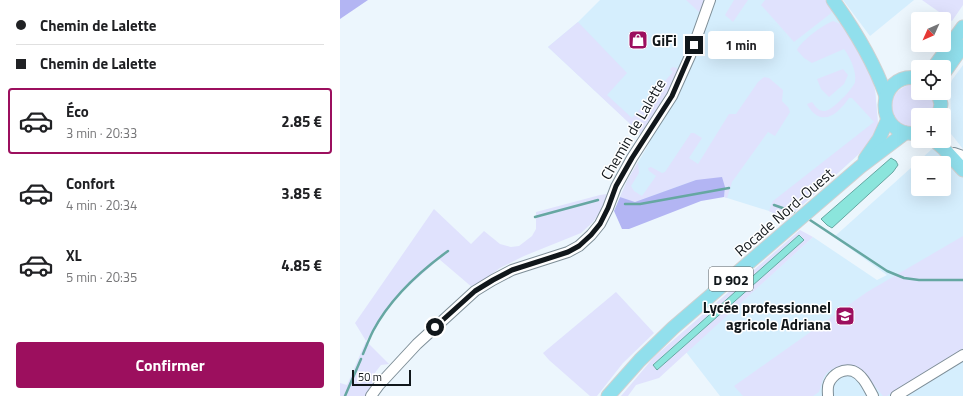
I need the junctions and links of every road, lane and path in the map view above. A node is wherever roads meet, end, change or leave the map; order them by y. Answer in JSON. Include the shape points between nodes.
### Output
{"nodes":[{"id":1,"x":710,"y":0,"type":"edge"},
{"id":2,"x":833,"y":0,"type":"edge"},
{"id":3,"x":963,"y":27,"type":"edge"},
{"id":4,"x":963,"y":46,"type":"edge"},
{"id":5,"x":939,"y":60,"type":"edge"},
{"id":6,"x":951,"y":63,"type":"edge"},
{"id":7,"x":875,"y":68,"type":"junction"},
{"id":8,"x":911,"y":78,"type":"edge"},
{"id":9,"x":899,"y":80,"type":"junction"},
{"id":10,"x":886,"y":96,"type":"junction"},
{"id":11,"x":888,"y":119,"type":"junction"},
{"id":12,"x":911,"y":133,"type":"edge"},
{"id":13,"x":911,"y":134,"type":"edge"},
{"id":14,"x":944,"y":148,"type":"edge"},
{"id":15,"x":951,"y":148,"type":"edge"},
{"id":16,"x":960,"y":161,"type":"edge"},
{"id":17,"x":860,"y":167,"type":"junction"},
{"id":18,"x":963,"y":355,"type":"edge"},
{"id":19,"x":371,"y":396,"type":"edge"},
{"id":20,"x":608,"y":396,"type":"edge"},
{"id":21,"x":828,"y":396,"type":"edge"},
{"id":22,"x":873,"y":396,"type":"edge"},
{"id":23,"x":896,"y":396,"type":"edge"}],
"edges":[{"from":1,"to":19,"type":"street","name":"Chemin de Lalette","via":[[690,56],[672,96],[632,158],[616,186],[600,224],[591,235],[568,252],[512,270],[475,291],[417,344]]},
{"from":2,"to":7,"type":"main road"},
{"from":3,"to":5,"type":"main road"},
{"from":4,"to":6,"type":"main road"},
{"from":7,"to":9,"type":"main road"},
{"from":7,"to":10,"type":"main road"},
{"from":8,"to":9,"type":"main road"},
{"from":9,"to":10,"type":"main road"},
{"from":10,"to":11,"type":"main road","via":[[884,104]]},
{"from":11,"to":12,"type":"main road","via":[[892,125]]},
{"from":11,"to":17,"type":"main road","name":"Rocade Nord-Ouest","number":"D 902","via":[[879,139]]},
{"from":13,"to":17,"type":"main road","name":"Rocade Nord-Ouest","number":"D 902"},
{"from":14,"to":16,"type":"main road"},
{"from":15,"to":16,"type":"main road"},
{"from":17,"to":20,"type":"main road","name":"Rocade Nord-Ouest","number":"D 902","via":[[673,328]]},
{"from":18,"to":23,"type":"street"},
{"from":21,"to":22,"type":"street","via":[[829,384],[838,373],[845,370],[854,372],[865,381]]}]}
